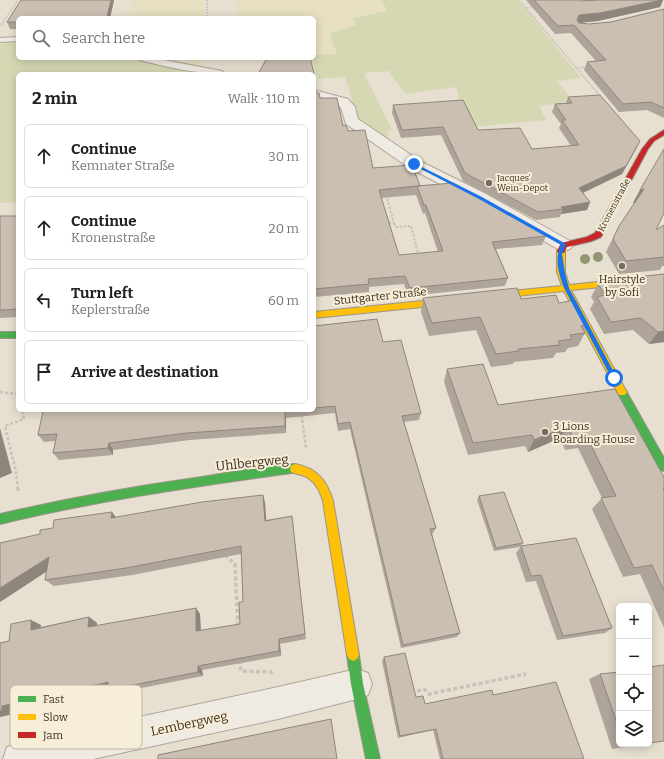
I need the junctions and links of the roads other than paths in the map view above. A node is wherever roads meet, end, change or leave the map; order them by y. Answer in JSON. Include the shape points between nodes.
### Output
{"nodes":[{"id":1,"x":16,"y":39,"type":"edge"},
{"id":2,"x":0,"y":40,"type":"edge"},
{"id":3,"x":151,"y":60,"type":"edge"},
{"id":4,"x":210,"y":72,"type":"edge"},
{"id":5,"x":316,"y":95,"type":"edge"},
{"id":6,"x":664,"y":132,"type":"edge"},
{"id":7,"x":564,"y":245,"type":"junction"},
{"id":8,"x":664,"y":278,"type":"edge"},
{"id":9,"x":567,"y":288,"type":"junction"},
{"id":10,"x":484,"y":297,"type":"edge"},
{"id":11,"x":461,"y":300,"type":"edge"},
{"id":12,"x":316,"y":315,"type":"edge"},
{"id":13,"x":0,"y":335,"type":"edge"},
{"id":14,"x":16,"y":335,"type":"edge"},
{"id":15,"x":664,"y":467,"type":"edge"},
{"id":16,"x":0,"y":519,"type":"edge"},
{"id":17,"x":358,"y":684,"type":"junction"},
{"id":18,"x":142,"y":732,"type":"edge"},
{"id":19,"x":65,"y":749,"type":"edge"},
{"id":20,"x":19,"y":759,"type":"edge"},
{"id":21,"x":373,"y":759,"type":"edge"}],
"edges":[{"from":1,"to":2,"type":"lane"},
{"from":3,"to":4,"type":"lane"},
{"from":5,"to":7,"type":"street","via":[[343,102],[348,107],[351,121],[410,162]]},
{"from":6,"to":7,"type":"street","name":"Kronenstraße","via":[[652,140],[645,149],[598,235]]},
{"from":7,"to":9,"type":"street","via":[[560,254]]},
{"from":8,"to":9,"type":"street"},
{"from":9,"to":10,"type":"street"},
{"from":9,"to":15,"type":"street","via":[[602,357]]},
{"from":11,"to":12,"type":"street","name":"Stuttgarter Straße"},
{"from":13,"to":14,"type":"street"},
{"from":16,"to":17,"type":"street","name":"Uhlbergweg","via":[[120,493],[222,478],[290,470],[305,471],[317,478],[326,489]]},
{"from":17,"to":18,"type":"street","name":"Lembergweg"},
{"from":17,"to":21,"type":"street","name":"Uhlbergweg"},
{"from":19,"to":20,"type":"street","name":"Lembergweg"}]}
